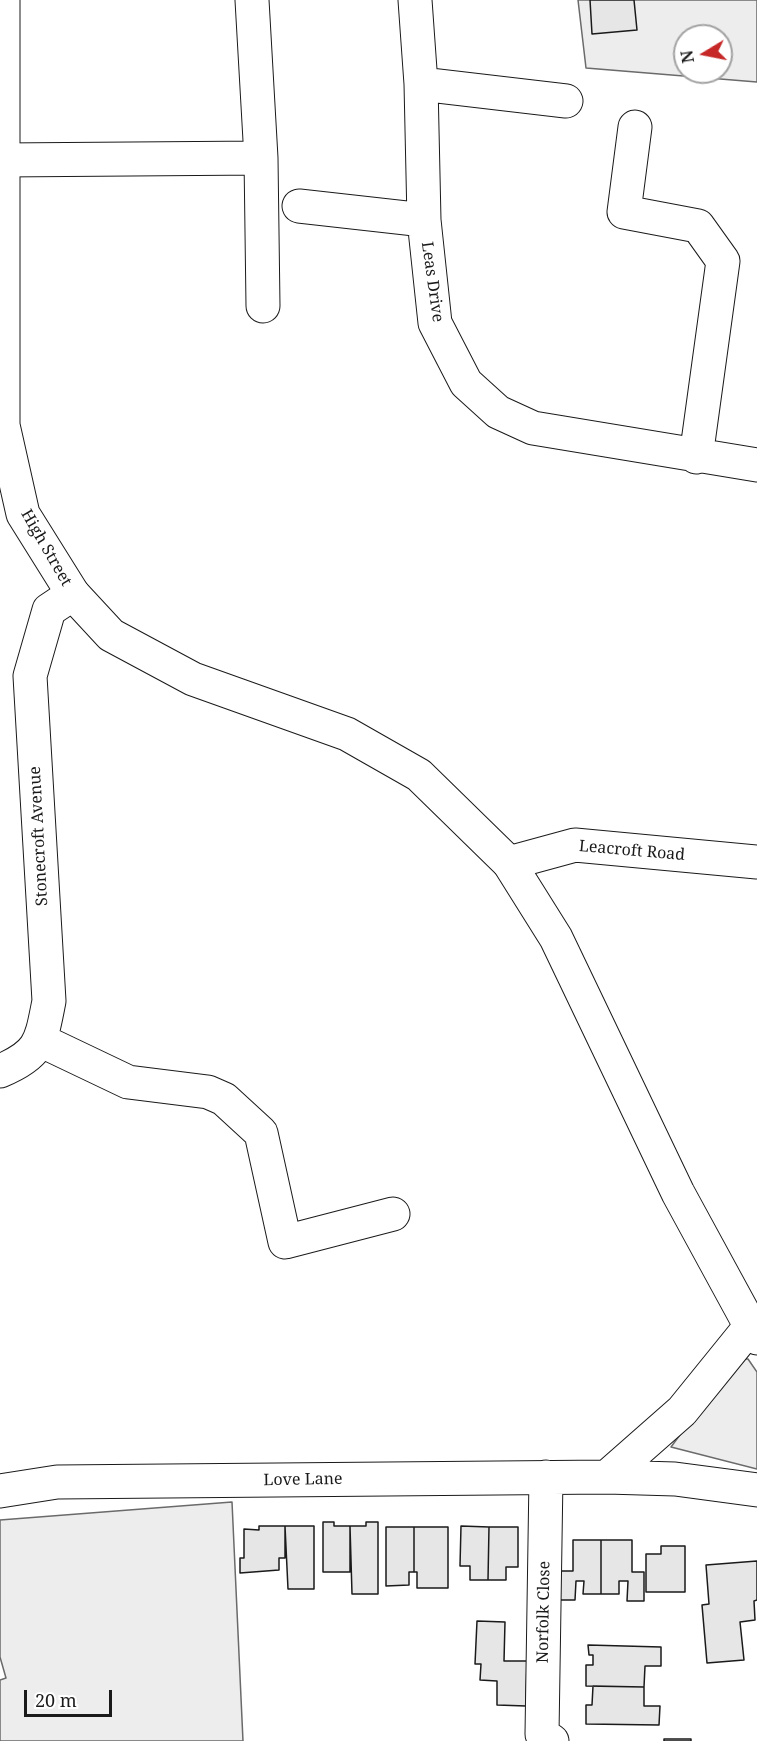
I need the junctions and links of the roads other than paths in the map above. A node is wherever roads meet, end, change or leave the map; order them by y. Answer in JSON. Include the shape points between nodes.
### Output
{"nodes":[{"id":1,"x":3,"y":0,"type":"edge"},
{"id":2,"x":252,"y":0,"type":"edge"},
{"id":3,"x":415,"y":0,"type":"edge"},
{"id":4,"x":421,"y":84,"type":"junction"},
{"id":5,"x":566,"y":101,"type":"dead end"},
{"id":6,"x":635,"y":127,"type":"dead end"},
{"id":7,"x":261,"y":158,"type":"junction"},
{"id":8,"x":2,"y":160,"type":"junction"},
{"id":9,"x":299,"y":206,"type":"dead end"},
{"id":10,"x":424,"y":220,"type":"junction"},
{"id":11,"x":263,"y":306,"type":"dead end"},
{"id":12,"x":1,"y":425,"type":"edge"},
{"id":13,"x":696,"y":457,"type":"junction"},
{"id":14,"x":757,"y":465,"type":"edge"},
{"id":15,"x":73,"y":594,"type":"junction"},
{"id":16,"x":757,"y":862,"type":"edge"},
{"id":17,"x":509,"y":863,"type":"junction"},
{"id":18,"x":42,"y":1041,"type":"junction"},
{"id":19,"x":0,"y":1071,"type":"edge"},
{"id":20,"x":393,"y":1214,"type":"dead end"},
{"id":21,"x":754,"y":1333,"type":"edge"},
{"id":22,"x":546,"y":1477,"type":"junction"},
{"id":23,"x":607,"y":1477,"type":"junction"},
{"id":24,"x":757,"y":1490,"type":"edge"},
{"id":25,"x":0,"y":1491,"type":"edge"},
{"id":26,"x":538,"y":1739,"type":"edge"}],
"edges":[{"from":1,"to":8,"type":"street","name":"High Street"},
{"from":2,"to":7,"type":"street"},
{"from":3,"to":4,"type":"street","name":"Leas Drive"},
{"from":4,"to":5,"type":"street"},
{"from":4,"to":10,"type":"street","name":"Leas Drive"},
{"from":6,"to":13,"type":"street","via":[[624,212],[698,226],[723,261]]},
{"from":7,"to":8,"type":"street"},
{"from":7,"to":11,"type":"street"},
{"from":8,"to":12,"type":"street","name":"High Street"},
{"from":9,"to":10,"type":"street"},
{"from":10,"to":13,"type":"street","name":"Leas Drive","via":[[435,323],[466,382],[498,412],[533,428]]},
{"from":12,"to":15,"type":"street","name":"High Street","via":[[23,514]]},
{"from":13,"to":14,"type":"street","name":"Leas Drive"},
{"from":15,"to":17,"type":"street","name":"High Street","via":[[111,635],[193,679],[347,734],[419,775]]},
{"from":15,"to":18,"type":"street","name":"Stonecroft Avenue","via":[[49,610],[30,676],[49,1001]]},
{"from":16,"to":17,"type":"street","name":"Leacroft Road","via":[[575,845]]},
{"from":17,"to":21,"type":"street","name":"High Street","via":[[556,938],[678,1193]]},
{"from":18,"to":19,"type":"street","via":[[20,1063]]},
{"from":18,"to":20,"type":"street","via":[[128,1082],[208,1092],[224,1099],[261,1133],[285,1242]]},
{"from":21,"to":23,"type":"street","via":[[682,1411]]},
{"from":22,"to":23,"type":"street","name":"Love Lane"},
{"from":22,"to":25,"type":"street","name":"Love Lane","via":[[57,1482]]},
{"from":22,"to":26,"type":"street","name":"Norfolk Close"},
{"from":23,"to":24,"type":"street","name":"Love Lane","via":[[675,1479]]}]}
